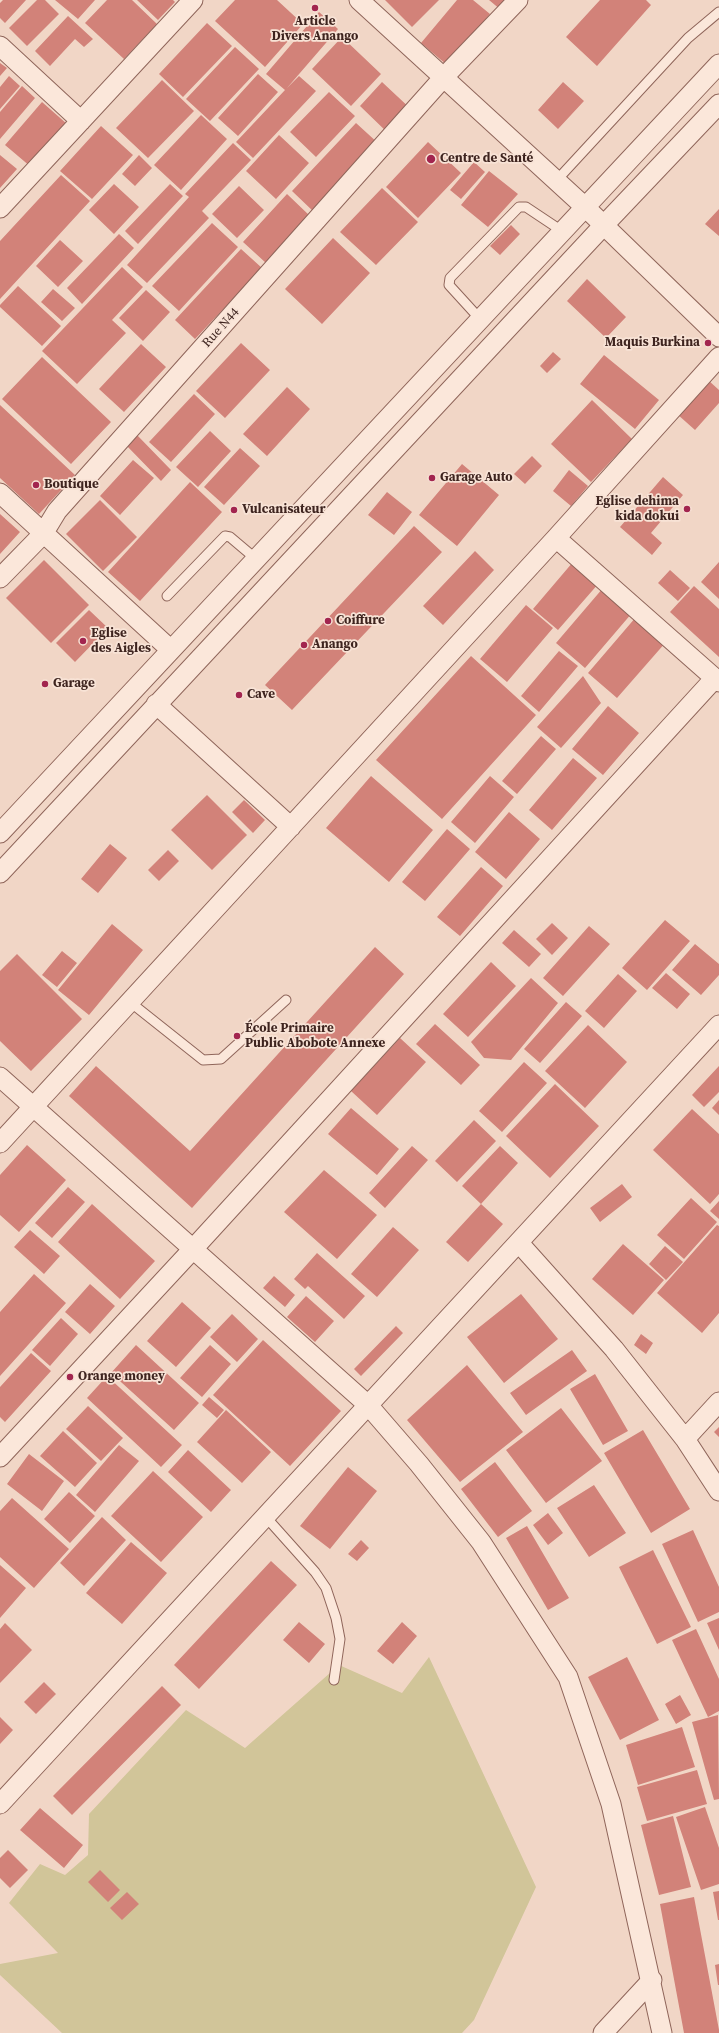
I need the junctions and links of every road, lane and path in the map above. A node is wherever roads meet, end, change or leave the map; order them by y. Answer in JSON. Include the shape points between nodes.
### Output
{"nodes":[{"id":1,"x":192,"y":0,"type":"edge"},
{"id":2,"x":359,"y":0,"type":"edge"},
{"id":3,"x":518,"y":0,"type":"edge"},
{"id":4,"x":719,"y":12,"type":"edge"},
{"id":5,"x":0,"y":46,"type":"edge"},
{"id":6,"x":719,"y":64,"type":"edge"},
{"id":7,"x":443,"y":78,"type":"junction"},
{"id":8,"x":719,"y":104,"type":"edge"},
{"id":9,"x":81,"y":121,"type":"junction"},
{"id":10,"x":556,"y":181,"type":"junction"},
{"id":11,"x":585,"y":207,"type":"junction"},
{"id":12,"x":0,"y":208,"type":"edge"},
{"id":13,"x":603,"y":226,"type":"junction"},
{"id":14,"x":562,"y":231,"type":"junction"},
{"id":15,"x":480,"y":319,"type":"junction"},
{"id":16,"x":719,"y":337,"type":"edge"},
{"id":17,"x":719,"y":357,"type":"edge"},
{"id":18,"x":0,"y":493,"type":"edge"},
{"id":19,"x":43,"y":534,"type":"junction"},
{"id":20,"x":556,"y":538,"type":"junction"},
{"id":21,"x":256,"y":559,"type":"junction"},
{"id":22,"x":0,"y":578,"type":"edge"},
{"id":23,"x":167,"y":596,"type":"dead end"},
{"id":24,"x":171,"y":650,"type":"junction"},
{"id":25,"x":717,"y":680,"type":"edge"},
{"id":26,"x":156,"y":704,"type":"junction"},
{"id":27,"x":291,"y":827,"type":"junction"},
{"id":28,"x":0,"y":833,"type":"edge"},
{"id":29,"x":0,"y":872,"type":"edge"},
{"id":30,"x":286,"y":1000,"type":"dead end"},
{"id":31,"x":130,"y":1002,"type":"junction"},
{"id":32,"x":719,"y":1025,"type":"edge"},
{"id":33,"x":0,"y":1077,"type":"edge"},
{"id":34,"x":35,"y":1106,"type":"junction"},
{"id":35,"x":0,"y":1143,"type":"edge"},
{"id":36,"x":519,"y":1242,"type":"junction"},
{"id":37,"x":193,"y":1249,"type":"junction"},
{"id":38,"x":719,"y":1402,"type":"edge"},
{"id":39,"x":368,"y":1405,"type":"junction"},
{"id":40,"x":685,"y":1440,"type":"junction"},
{"id":41,"x":0,"y":1457,"type":"edge"},
{"id":42,"x":719,"y":1491,"type":"edge"},
{"id":43,"x":265,"y":1516,"type":"junction"},
{"id":44,"x":334,"y":1680,"type":"dead end"},
{"id":45,"x":0,"y":1804,"type":"edge"},
{"id":46,"x":652,"y":1980,"type":"junction"},
{"id":47,"x":603,"y":2033,"type":"edge"},
{"id":48,"x":662,"y":2033,"type":"edge"}],
"edges":[{"from":1,"to":9,"type":"street"},
{"from":2,"to":7,"type":"street"},
{"from":3,"to":7,"type":"street","name":"Rue N44"},
{"from":4,"to":10,"type":"lane","via":[[688,38]]},
{"from":5,"to":9,"type":"street"},
{"from":6,"to":11,"type":"street"},
{"from":7,"to":10,"type":"street"},
{"from":7,"to":19,"type":"street","name":"Rue N44","via":[[57,511]]},
{"from":8,"to":13,"type":"street"},
{"from":9,"to":12,"type":"street"},
{"from":10,"to":11,"type":"street"},
{"from":11,"to":13,"type":"street"},
{"from":11,"to":14,"type":"street"},
{"from":13,"to":16,"type":"street"},
{"from":13,"to":26,"type":"street"},
{"from":14,"to":15,"type":"street"},
{"from":14,"to":15,"type":"lane","via":[[526,207],[519,208],[450,278],[449,285]]},
{"from":15,"to":21,"type":"street"},
{"from":17,"to":20,"type":"street"},
{"from":18,"to":19,"type":"street"},
{"from":19,"to":22,"type":"street","name":"Rue N44"},
{"from":19,"to":24,"type":"street"},
{"from":20,"to":25,"type":"street"},
{"from":20,"to":27,"type":"street"},
{"from":21,"to":23,"type":"lane","via":[[225,536]]},
{"from":21,"to":24,"type":"street"},
{"from":24,"to":28,"type":"street"},
{"from":25,"to":37,"type":"street"},
{"from":26,"to":27,"type":"street"},
{"from":26,"to":29,"type":"street"},
{"from":27,"to":31,"type":"street"},
{"from":30,"to":31,"type":"lane","via":[[221,1059],[203,1060]]},
{"from":31,"to":34,"type":"street"},
{"from":32,"to":36,"type":"street"},
{"from":33,"to":34,"type":"street"},
{"from":34,"to":35,"type":"street"},
{"from":34,"to":37,"type":"street"},
{"from":36,"to":39,"type":"street"},
{"from":36,"to":40,"type":"street","via":[[614,1349]]},
{"from":37,"to":39,"type":"street"},
{"from":37,"to":41,"type":"street"},
{"from":38,"to":40,"type":"street"},
{"from":39,"to":43,"type":"street"},
{"from":39,"to":46,"type":"street","via":[[481,1542],[568,1678],[611,1804]]},
{"from":40,"to":42,"type":"street"},
{"from":43,"to":44,"type":"lane","via":[[326,1588],[340,1639]]},
{"from":43,"to":45,"type":"street"},
{"from":46,"to":47,"type":"street"},
{"from":46,"to":48,"type":"street"}]}
